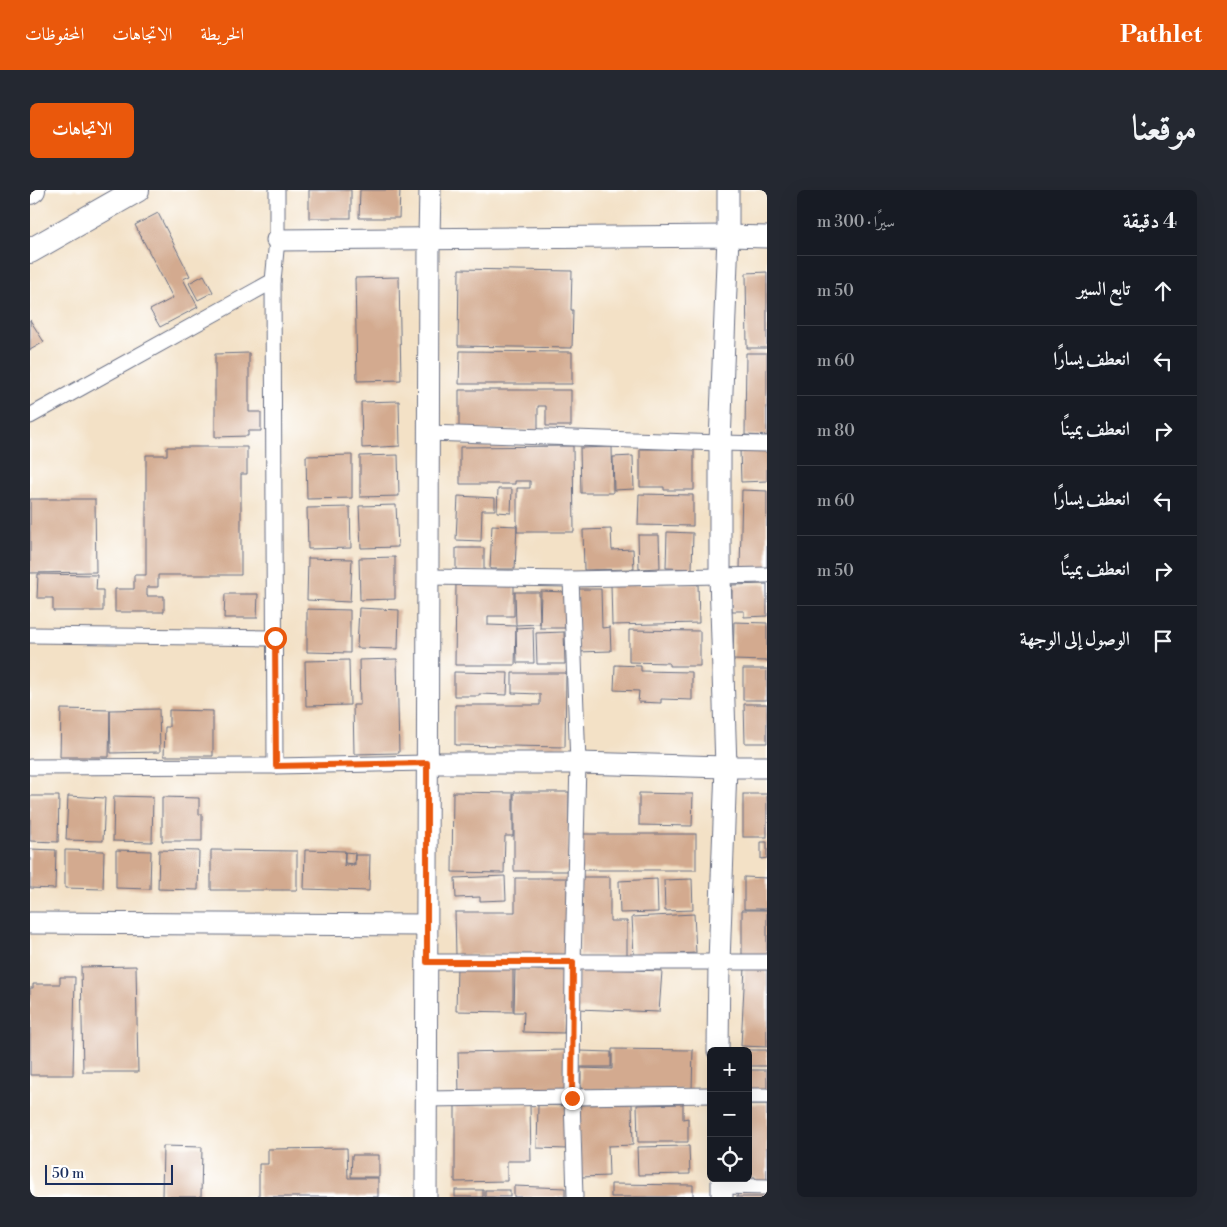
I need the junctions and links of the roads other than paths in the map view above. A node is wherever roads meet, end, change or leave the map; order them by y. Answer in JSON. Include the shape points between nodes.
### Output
{"nodes":[{"id":1,"x":137,"y":190,"type":"edge"},
{"id":2,"x":278,"y":190,"type":"edge"},
{"id":3,"x":430,"y":190,"type":"edge"},
{"id":4,"x":728,"y":190,"type":"edge"},
{"id":5,"x":728,"y":236,"type":"junction"},
{"id":6,"x":767,"y":237,"type":"edge"},
{"id":7,"x":429,"y":238,"type":"junction"},
{"id":8,"x":278,"y":240,"type":"junction"},
{"id":9,"x":30,"y":251,"type":"edge"},
{"id":10,"x":273,"y":281,"type":"junction"},
{"id":11,"x":30,"y":416,"type":"edge"},
{"id":12,"x":428,"y":433,"type":"junction"},
{"id":13,"x":720,"y":443,"type":"junction"},
{"id":14,"x":767,"y":444,"type":"edge"},
{"id":15,"x":767,"y":575,"type":"edge"},
{"id":16,"x":428,"y":577,"type":"junction"},
{"id":17,"x":720,"y":577,"type":"junction"},
{"id":18,"x":571,"y":579,"type":"junction"},
{"id":19,"x":30,"y":636,"type":"edge"},
{"id":20,"x":275,"y":638,"type":"junction"},
{"id":21,"x":427,"y":763,"type":"junction"},
{"id":22,"x":578,"y":763,"type":"junction"},
{"id":23,"x":276,"y":766,"type":"junction"},
{"id":24,"x":30,"y":767,"type":"edge"},
{"id":25,"x":726,"y":767,"type":"junction"},
{"id":26,"x":767,"y":767,"type":"edge"},
{"id":27,"x":30,"y":923,"type":"edge"},
{"id":28,"x":427,"y":925,"type":"junction"},
{"id":29,"x":427,"y":962,"type":"junction"},
{"id":30,"x":573,"y":962,"type":"junction"},
{"id":31,"x":719,"y":962,"type":"junction"},
{"id":32,"x":767,"y":962,"type":"edge"},
{"id":33,"x":718,"y":1047,"type":"edge"},
{"id":34,"x":707,"y":1096,"type":"edge"},
{"id":35,"x":752,"y":1096,"type":"edge"},
{"id":36,"x":767,"y":1096,"type":"edge"},
{"id":37,"x":572,"y":1098,"type":"junction"},
{"id":38,"x":427,"y":1099,"type":"junction"},
{"id":39,"x":722,"y":1187,"type":"edge"},
{"id":40,"x":767,"y":1187,"type":"edge"},
{"id":41,"x":426,"y":1197,"type":"edge"},
{"id":42,"x":575,"y":1197,"type":"edge"}],
"edges":[{"from":1,"to":9,"type":"main road"},
{"from":2,"to":8,"type":"street"},
{"from":3,"to":7,"type":"street"},
{"from":4,"to":5,"type":"street"},
{"from":5,"to":6,"type":"street"},
{"from":5,"to":7,"type":"street"},
{"from":5,"to":13,"type":"street"},
{"from":7,"to":8,"type":"street"},
{"from":7,"to":12,"type":"street"},
{"from":8,"to":10,"type":"street"},
{"from":10,"to":11,"type":"street"},
{"from":10,"to":20,"type":"street"},
{"from":12,"to":13,"type":"street"},
{"from":12,"to":16,"type":"street"},
{"from":13,"to":14,"type":"street"},
{"from":13,"to":17,"type":"street"},
{"from":15,"to":17,"type":"street"},
{"from":16,"to":18,"type":"street"},
{"from":16,"to":21,"type":"street"},
{"from":17,"to":18,"type":"street"},
{"from":17,"to":25,"type":"street"},
{"from":18,"to":22,"type":"street"},
{"from":19,"to":20,"type":"street"},
{"from":20,"to":23,"type":"street"},
{"from":21,"to":22,"type":"street"},
{"from":21,"to":23,"type":"street"},
{"from":21,"to":28,"type":"street"},
{"from":22,"to":25,"type":"street"},
{"from":22,"to":30,"type":"street"},
{"from":23,"to":24,"type":"street"},
{"from":25,"to":26,"type":"street"},
{"from":25,"to":31,"type":"street"},
{"from":27,"to":28,"type":"street"},
{"from":28,"to":29,"type":"street"},
{"from":29,"to":30,"type":"street"},
{"from":29,"to":38,"type":"street"},
{"from":30,"to":31,"type":"street"},
{"from":30,"to":37,"type":"street"},
{"from":31,"to":32,"type":"street"},
{"from":31,"to":33,"type":"street"},
{"from":34,"to":37,"type":"street"},
{"from":35,"to":36,"type":"street"},
{"from":37,"to":38,"type":"street"},
{"from":37,"to":42,"type":"street"},
{"from":38,"to":41,"type":"street"},
{"from":39,"to":40,"type":"street"}]}
